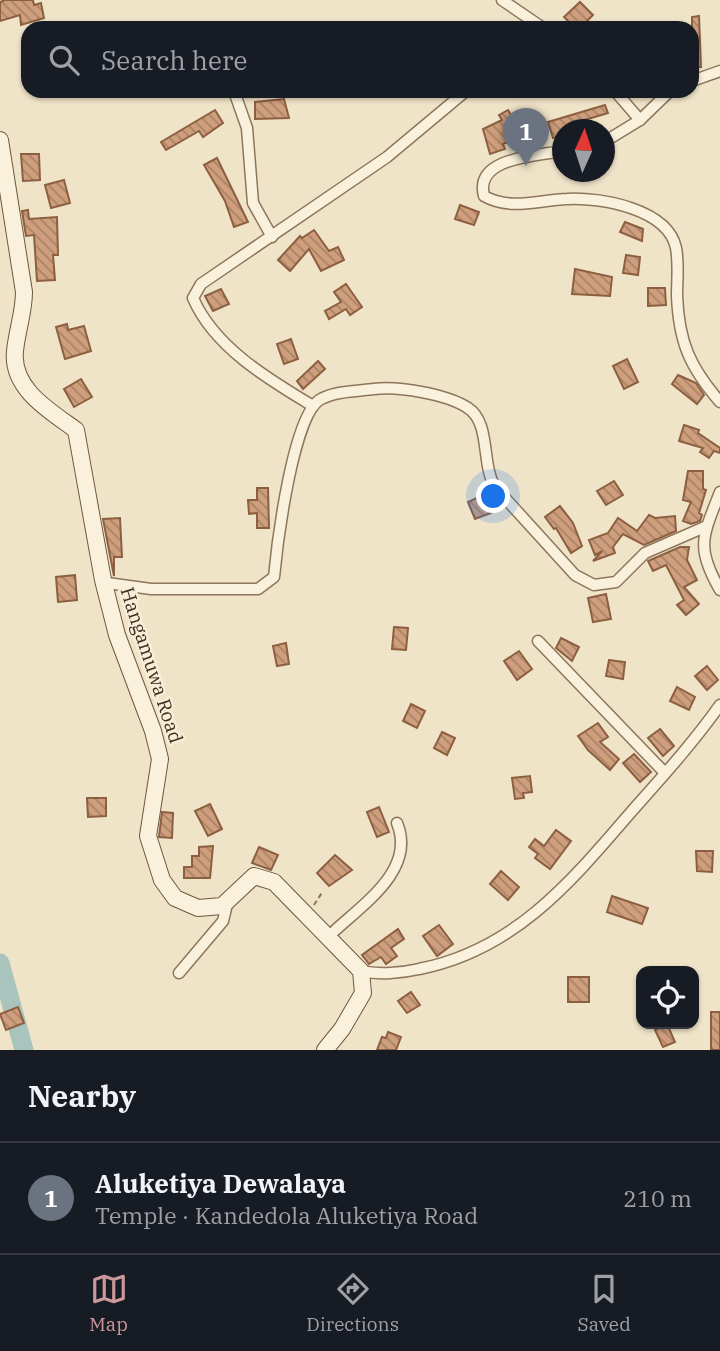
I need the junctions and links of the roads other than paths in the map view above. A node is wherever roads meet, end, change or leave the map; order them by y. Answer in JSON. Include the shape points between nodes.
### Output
{"nodes":[{"id":1,"x":502,"y":0,"type":"edge"},
{"id":2,"x":522,"y":21,"type":"edge"},
{"id":3,"x":720,"y":71,"type":"edge"},
{"id":4,"x":699,"y":78,"type":"edge"},
{"id":5,"x":236,"y":98,"type":"edge"},
{"id":6,"x":458,"y":98,"type":"edge"},
{"id":7,"x":621,"y":98,"type":"edge"},
{"id":8,"x":663,"y":98,"type":"edge"},
{"id":9,"x":639,"y":120,"type":"junction"},
{"id":10,"x":615,"y":135,"type":"edge"},
{"id":11,"x":0,"y":140,"type":"edge"},
{"id":12,"x":552,"y":153,"type":"edge"},
{"id":13,"x":272,"y":237,"type":"junction"},
{"id":14,"x":720,"y":402,"type":"edge"},
{"id":15,"x":313,"y":406,"type":"junction"},
{"id":16,"x":720,"y":492,"type":"edge"},
{"id":17,"x":707,"y":526,"type":"junction"},
{"id":18,"x":103,"y":580,"type":"junction"},
{"id":19,"x":720,"y":590,"type":"edge"},
{"id":20,"x":538,"y":641,"type":"dead end"},
{"id":21,"x":720,"y":705,"type":"edge"},
{"id":22,"x":665,"y":773,"type":"junction"},
{"id":23,"x":397,"y":822,"type":"dead end"},
{"id":24,"x":228,"y":901,"type":"junction"},
{"id":25,"x":329,"y":936,"type":"junction"},
{"id":26,"x":361,"y":971,"type":"junction"},
{"id":27,"x":178,"y":973,"type":"dead end"},
{"id":28,"x":325,"y":1050,"type":"edge"}],
"edges":[{"from":1,"to":2,"type":"street"},
{"from":3,"to":4,"type":"street"},
{"from":5,"to":13,"type":"street","via":[[247,128],[253,203]]},
{"from":6,"to":13,"type":"street","via":[[387,157]]},
{"from":7,"to":9,"type":"street"},
{"from":8,"to":9,"type":"street"},
{"from":9,"to":10,"type":"street"},
{"from":11,"to":18,"type":"street","name":"Hangamuwa Road","via":[[23,292],[17,370],[40,404],[76,430]]},
{"from":12,"to":14,"type":"street","via":[[505,162],[489,171],[482,187],[484,196],[517,205],[592,200],[635,210],[665,226],[676,250],[678,314],[686,353],[695,373]]},
{"from":13,"to":15,"type":"street","via":[[201,284],[193,298],[203,321],[262,375]]},
{"from":15,"to":17,"type":"street","via":[[334,395],[388,387],[419,391],[468,408],[480,423],[487,474],[495,486],[575,575],[594,585],[616,582],[645,553]]},
{"from":15,"to":18,"type":"street","via":[[302,429],[279,520],[274,577],[258,589],[151,589]]},
{"from":16,"to":17,"type":"street"},
{"from":17,"to":19,"type":"street","via":[[705,565]]},
{"from":18,"to":24,"type":"street","name":"Hangamuwa Road","via":[[160,759],[148,836],[162,880],[175,898],[198,908],[222,906]]},
{"from":20,"to":22,"type":"street"},
{"from":21,"to":22,"type":"street"},
{"from":22,"to":26,"type":"street","via":[[569,883],[525,923],[454,962],[409,971]]},
{"from":23,"to":25,"type":"street","via":[[403,838],[400,859],[390,878]]},
{"from":24,"to":25,"type":"street","via":[[254,876],[274,881]]},
{"from":24,"to":27,"type":"street","via":[[223,921]]},
{"from":25,"to":26,"type":"street"},
{"from":26,"to":28,"type":"street","via":[[363,993]]}]}
